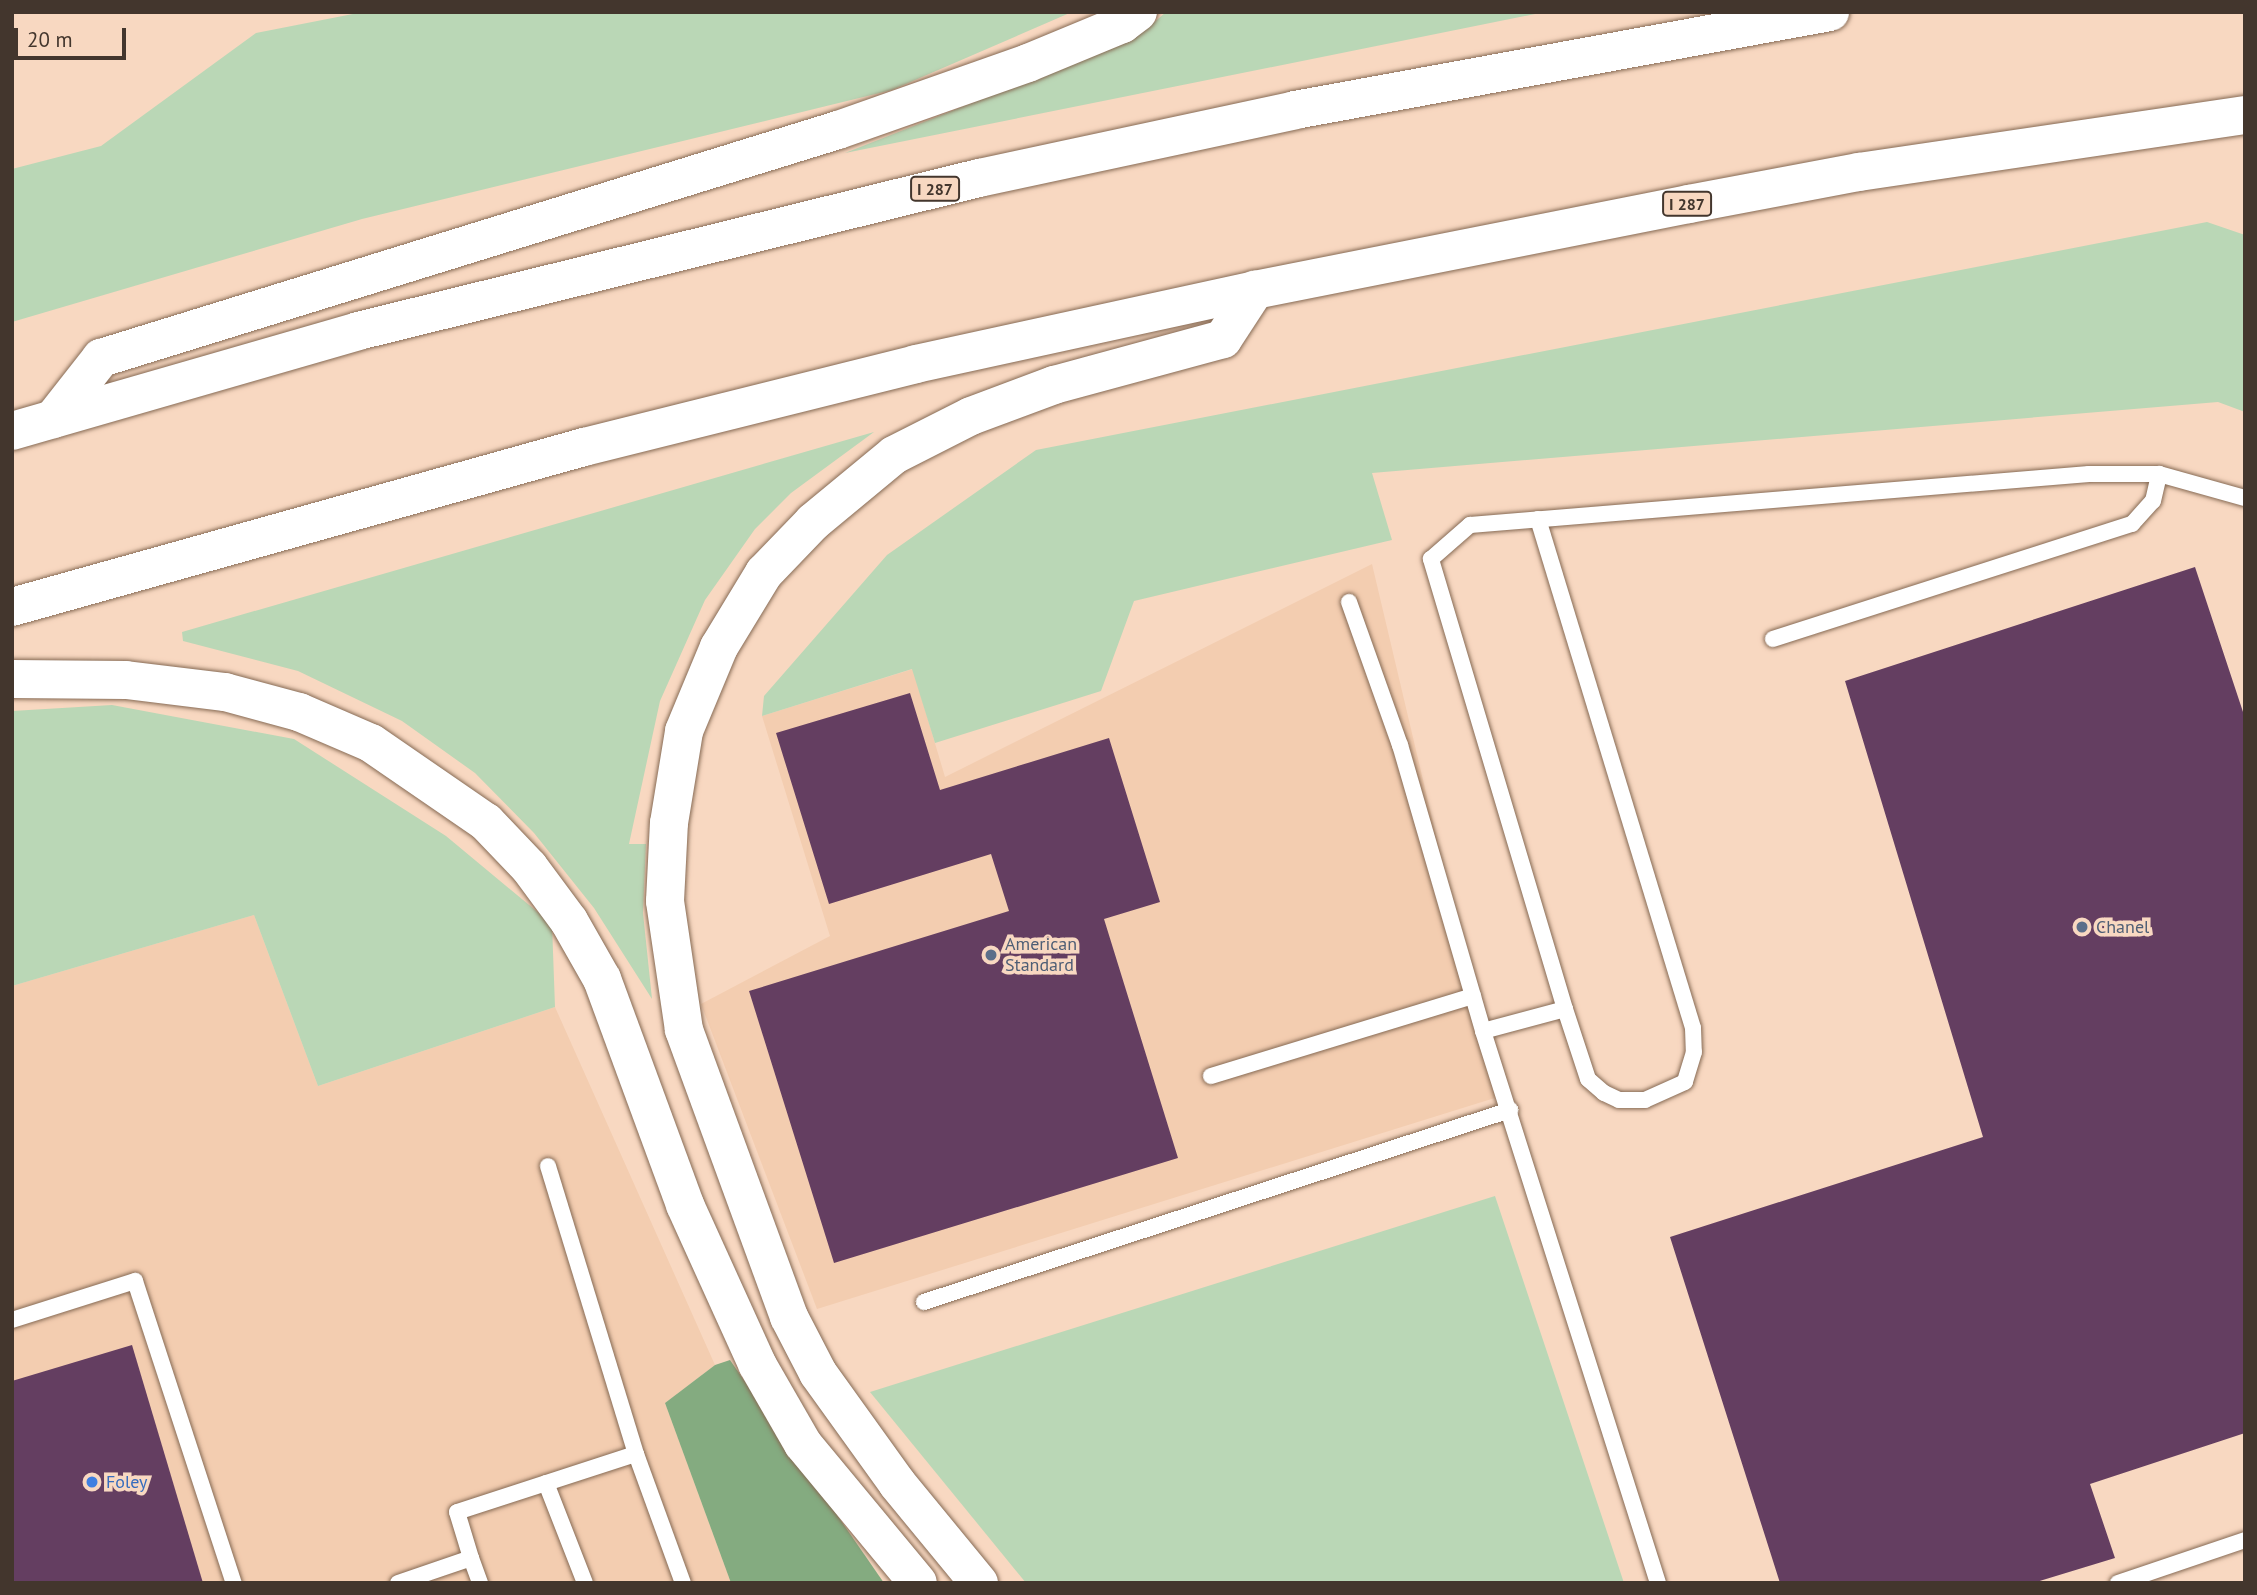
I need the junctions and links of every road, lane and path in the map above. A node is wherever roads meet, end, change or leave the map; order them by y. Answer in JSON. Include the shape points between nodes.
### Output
{"nodes":[{"id":1,"x":1138,"y":12,"type":"edge"},
{"id":2,"x":1830,"y":12,"type":"edge"},
{"id":3,"x":2245,"y":116,"type":"edge"},
{"id":4,"x":1255,"y":290,"type":"junction"},
{"id":5,"x":53,"y":419,"type":"junction"},
{"id":6,"x":12,"y":431,"type":"edge"},
{"id":7,"x":2158,"y":474,"type":"junction"},
{"id":8,"x":2245,"y":498,"type":"edge"},
{"id":9,"x":1538,"y":519,"type":"junction"},
{"id":10,"x":1349,"y":602,"type":"dead end"},
{"id":11,"x":12,"y":607,"type":"edge"},
{"id":12,"x":1773,"y":639,"type":"dead end"},
{"id":13,"x":12,"y":678,"type":"edge"},
{"id":14,"x":1472,"y":996,"type":"junction"},
{"id":15,"x":1565,"y":1009,"type":"junction"},
{"id":16,"x":1483,"y":1031,"type":"junction"},
{"id":17,"x":1212,"y":1076,"type":"dead end"},
{"id":18,"x":1510,"y":1110,"type":"junction"},
{"id":19,"x":548,"y":1166,"type":"dead end"},
{"id":20,"x":924,"y":1302,"type":"dead end"},
{"id":21,"x":12,"y":1320,"type":"edge"},
{"id":22,"x":636,"y":1454,"type":"junction"},
{"id":23,"x":546,"y":1483,"type":"junction"},
{"id":24,"x":2245,"y":1541,"type":"edge"},
{"id":25,"x":471,"y":1558,"type":"junction"},
{"id":26,"x":234,"y":1583,"type":"edge"},
{"id":27,"x":398,"y":1583,"type":"edge"},
{"id":28,"x":480,"y":1583,"type":"edge"},
{"id":29,"x":585,"y":1583,"type":"edge"},
{"id":30,"x":683,"y":1583,"type":"edge"},
{"id":31,"x":918,"y":1583,"type":"edge"},
{"id":32,"x":979,"y":1583,"type":"edge"},
{"id":33,"x":1658,"y":1583,"type":"edge"},
{"id":34,"x":2118,"y":1583,"type":"edge"}],
"edges":[{"from":1,"to":5,"type":"highway","via":[[1028,63],[838,130],[101,358]]},
{"from":2,"to":5,"type":"highway","number":"I 287","via":[[1295,110],[979,178],[385,324]]},
{"from":3,"to":4,"type":"highway","number":"I 287","via":[[1859,172]]},
{"from":4,"to":11,"type":"highway","number":"I 287","via":[[916,364],[584,447]]},
{"from":4,"to":32,"type":"highway","via":[[1223,339],[1054,385],[971,416],[894,455],[813,522],[764,573],[719,647],[684,731],[668,823],[665,901],[684,1030],[789,1317],[818,1373],[875,1454]]},
{"from":5,"to":6,"type":"highway","number":"I 287"},
{"from":7,"to":8,"type":"lane"},
{"from":7,"to":9,"type":"lane","via":[[2089,474]]},
{"from":7,"to":12,"type":"lane","via":[[2153,501],[2132,524]]},
{"from":9,"to":15,"type":"lane","via":[[1469,524],[1432,559]]},
{"from":9,"to":15,"type":"lane","via":[[1693,1028],[1694,1052],[1685,1082],[1645,1100],[1619,1100],[1604,1093],[1588,1079]]},
{"from":10,"to":14,"type":"lane","via":[[1400,745]]},
{"from":13,"to":31,"type":"highway","via":[[126,680],[225,692],[299,712],[371,743],[486,822],[529,867],[569,920],[602,979],[685,1205],[757,1364],[803,1444]]},
{"from":14,"to":16,"type":"lane"},
{"from":14,"to":17,"type":"lane"},
{"from":15,"to":16,"type":"lane"},
{"from":16,"to":18,"type":"lane"},
{"from":18,"to":20,"type":"lane"},
{"from":18,"to":33,"type":"lane"},
{"from":19,"to":22,"type":"lane"},
{"from":21,"to":26,"type":"lane","via":[[135,1281]]},
{"from":22,"to":23,"type":"lane"},
{"from":22,"to":30,"type":"lane"},
{"from":23,"to":25,"type":"lane","via":[[457,1511]]},
{"from":23,"to":29,"type":"lane"},
{"from":24,"to":34,"type":"lane"},
{"from":25,"to":27,"type":"lane"},
{"from":25,"to":28,"type":"lane"}]}
